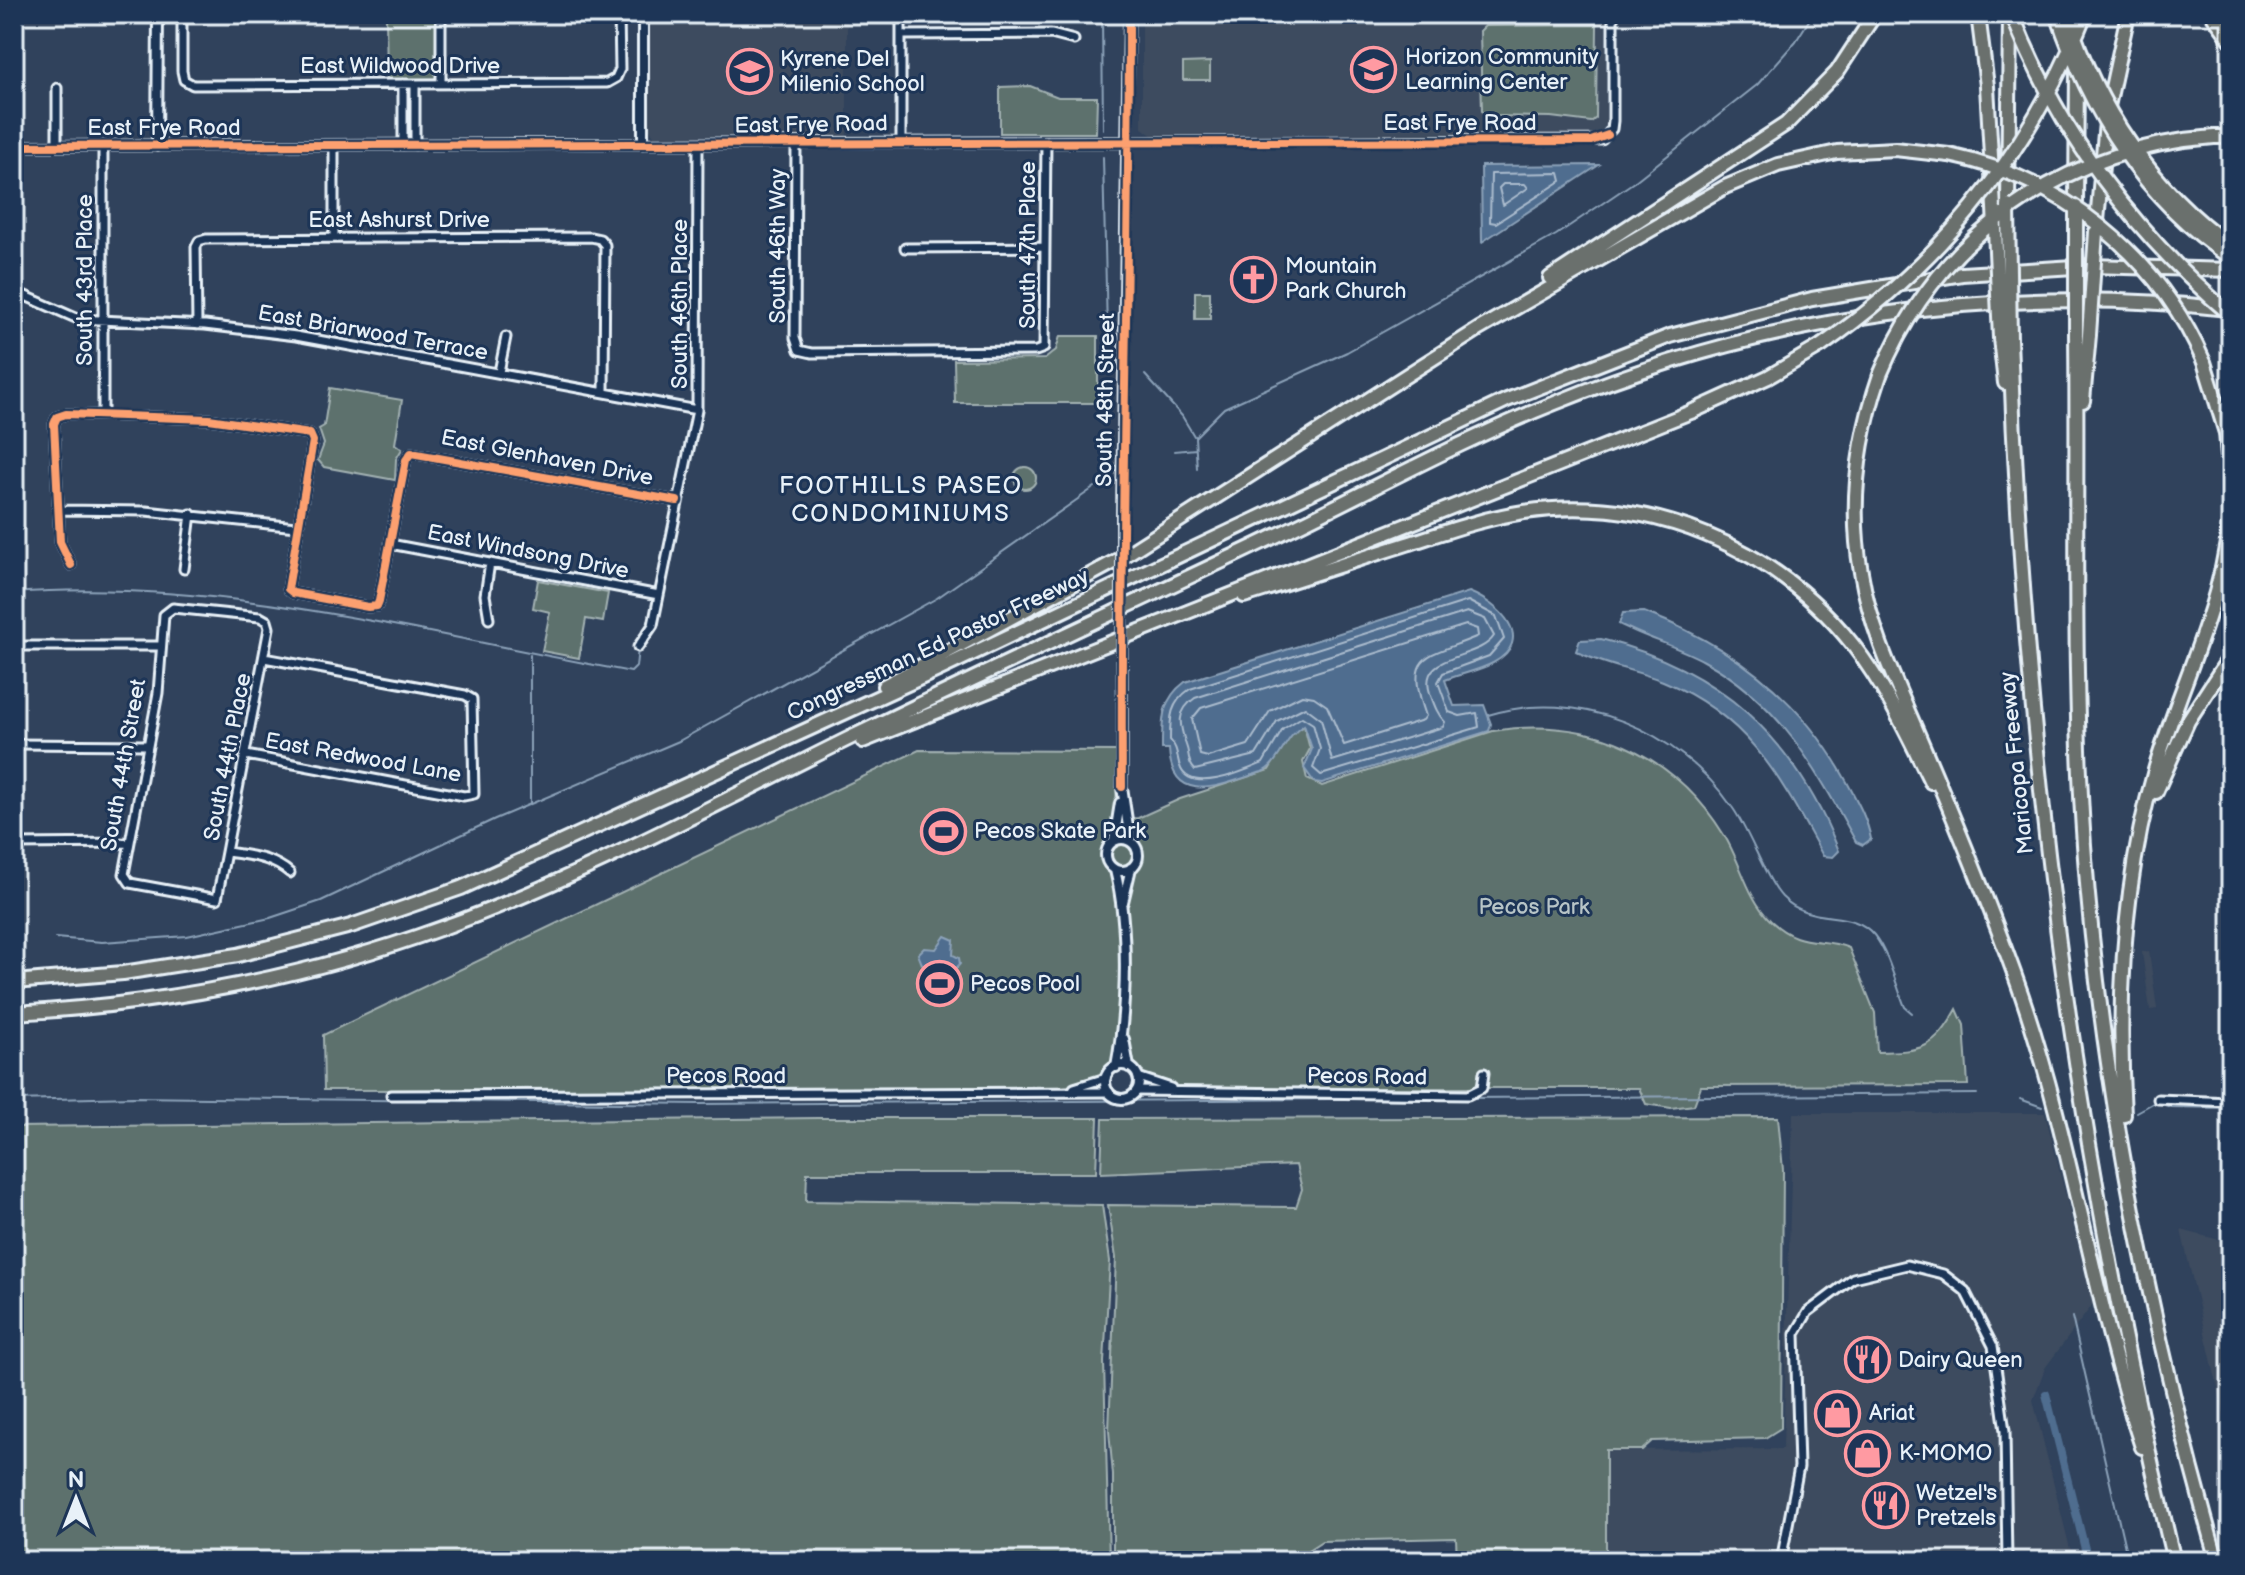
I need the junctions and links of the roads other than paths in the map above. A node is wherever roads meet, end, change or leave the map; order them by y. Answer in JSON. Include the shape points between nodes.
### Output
{"nodes":[{"id":1,"x":158,"y":14,"type":"edge"},
{"id":2,"x":182,"y":14,"type":"edge"},
{"id":3,"x":441,"y":14,"type":"edge"},
{"id":4,"x":619,"y":14,"type":"edge"},
{"id":5,"x":643,"y":14,"type":"edge"},
{"id":6,"x":901,"y":14,"type":"edge"},
{"id":7,"x":1129,"y":14,"type":"edge"},
{"id":8,"x":1613,"y":14,"type":"edge"},
{"id":9,"x":1875,"y":14,"type":"edge"},
{"id":10,"x":1978,"y":14,"type":"edge"},
{"id":11,"x":2011,"y":14,"type":"edge"},
{"id":12,"x":2057,"y":14,"type":"edge"},
{"id":13,"x":2067,"y":14,"type":"edge"},
{"id":14,"x":2077,"y":14,"type":"edge"},
{"id":15,"x":2085,"y":14,"type":"edge"},
{"id":16,"x":2128,"y":14,"type":"edge"},
{"id":17,"x":2212,"y":14,"type":"edge"},
{"id":18,"x":901,"y":35,"type":"junction"},
{"id":19,"x":1074,"y":40,"type":"dead end"},
{"id":20,"x":2231,"y":40,"type":"edge"},
{"id":21,"x":403,"y":84,"type":"junction"},
{"id":22,"x":415,"y":84,"type":"junction"},
{"id":23,"x":441,"y":84,"type":"junction"},
{"id":24,"x":57,"y":88,"type":"dead end"},
{"id":25,"x":403,"y":114,"type":"junction"},
{"id":26,"x":415,"y":114,"type":"junction"},
{"id":27,"x":2231,"y":137,"type":"edge"},
{"id":28,"x":901,"y":142,"type":"junction"},
{"id":29,"x":1046,"y":142,"type":"junction"},
{"id":30,"x":1129,"y":142,"type":"junction"},
{"id":31,"x":796,"y":143,"type":"junction"},
{"id":32,"x":643,"y":144,"type":"junction"},
{"id":33,"x":698,"y":144,"type":"junction"},
{"id":34,"x":334,"y":145,"type":"junction"},
{"id":35,"x":403,"y":145,"type":"junction"},
{"id":36,"x":415,"y":145,"type":"junction"},
{"id":37,"x":14,"y":146,"type":"edge"},
{"id":38,"x":57,"y":146,"type":"junction"},
{"id":39,"x":103,"y":146,"type":"junction"},
{"id":40,"x":157,"y":146,"type":"junction"},
{"id":41,"x":334,"y":238,"type":"junction"},
{"id":42,"x":2231,"y":246,"type":"edge"},
{"id":43,"x":1045,"y":247,"type":"junction"},
{"id":44,"x":905,"y":248,"type":"dead end"},
{"id":45,"x":2231,"y":258,"type":"edge"},
{"id":46,"x":2231,"y":270,"type":"edge"},
{"id":47,"x":14,"y":291,"type":"edge"},
{"id":48,"x":42,"y":305,"type":"junction"},
{"id":49,"x":2231,"y":312,"type":"edge"},
{"id":50,"x":37,"y":316,"type":"dead end"},
{"id":51,"x":104,"y":320,"type":"junction"},
{"id":52,"x":197,"y":325,"type":"junction"},
{"id":53,"x":1479,"y":329,"type":"junction"},
{"id":54,"x":2082,"y":335,"type":"junction"},
{"id":55,"x":506,"y":337,"type":"dead end"},
{"id":56,"x":2005,"y":338,"type":"junction"},
{"id":57,"x":1044,"y":348,"type":"joint"},
{"id":58,"x":499,"y":372,"type":"junction"},
{"id":59,"x":604,"y":392,"type":"junction"},
{"id":60,"x":697,"y":410,"type":"junction"},
{"id":61,"x":103,"y":414,"type":"junction"},
{"id":62,"x":2231,"y":493,"type":"edge"},
{"id":63,"x":677,"y":501,"type":"junction"},
{"id":64,"x":59,"y":510,"type":"junction"},
{"id":65,"x":191,"y":514,"type":"junction"},
{"id":66,"x":296,"y":527,"type":"junction"},
{"id":67,"x":390,"y":544,"type":"junction"},
{"id":68,"x":490,"y":563,"type":"junction"},
{"id":69,"x":71,"y":565,"type":"dead end"},
{"id":70,"x":184,"y":569,"type":"dead end"},
{"id":71,"x":659,"y":595,"type":"junction"},
{"id":72,"x":489,"y":619,"type":"dead end"},
{"id":73,"x":267,"y":621,"type":"joint"},
{"id":74,"x":1165,"y":621,"type":"junction"},
{"id":75,"x":14,"y":646,"type":"edge"},
{"id":76,"x":160,"y":646,"type":"junction"},
{"id":77,"x":638,"y":647,"type":"dead end"},
{"id":78,"x":2231,"y":655,"type":"edge"},
{"id":79,"x":264,"y":658,"type":"junction"},
{"id":80,"x":14,"y":744,"type":"edge"},
{"id":81,"x":147,"y":745,"type":"junction"},
{"id":82,"x":767,"y":746,"type":"junction"},
{"id":83,"x":246,"y":755,"type":"junction"},
{"id":84,"x":782,"y":773,"type":"junction"},
{"id":85,"x":1122,"y":787,"type":"junction"},
{"id":86,"x":1114,"y":840,"type":"junction"},
{"id":87,"x":1130,"y":840,"type":"junction"},
{"id":88,"x":129,"y":843,"type":"junction"},
{"id":89,"x":14,"y":844,"type":"edge"},
{"id":90,"x":228,"y":852,"type":"junction"},
{"id":91,"x":2137,"y":856,"type":"junction"},
{"id":92,"x":1131,"y":868,"type":"junction"},
{"id":93,"x":1115,"y":870,"type":"junction"},
{"id":94,"x":290,"y":873,"type":"dead end"},
{"id":95,"x":1981,"y":886,"type":"junction"},
{"id":96,"x":217,"y":899,"type":"joint"},
{"id":97,"x":1122,"y":910,"type":"junction"},
{"id":98,"x":14,"y":980,"type":"edge"},
{"id":99,"x":14,"y":1013,"type":"edge"},
{"id":100,"x":1122,"y":1027,"type":"junction"},
{"id":101,"x":1116,"y":1067,"type":"junction"},
{"id":102,"x":1129,"y":1067,"type":"junction"},
{"id":103,"x":1484,"y":1073,"type":"dead end"},
{"id":104,"x":1138,"y":1077,"type":"junction"},
{"id":105,"x":1106,"y":1078,"type":"junction"},
{"id":106,"x":1137,"y":1091,"type":"junction"},
{"id":107,"x":1061,"y":1092,"type":"junction"},
{"id":108,"x":1109,"y":1092,"type":"junction"},
{"id":109,"x":1185,"y":1092,"type":"junction"},
{"id":110,"x":391,"y":1095,"type":"dead end"},
{"id":111,"x":2158,"y":1099,"type":"dead end"},
{"id":112,"x":2231,"y":1102,"type":"edge"},
{"id":113,"x":2127,"y":1166,"type":"junction"},
{"id":114,"x":2159,"y":1499,"type":"junction"},
{"id":115,"x":1781,"y":1561,"type":"edge"},
{"id":116,"x":2007,"y":1561,"type":"edge"},
{"id":117,"x":2174,"y":1561,"type":"edge"},
{"id":118,"x":2217,"y":1561,"type":"edge"}],
"edges":[{"from":1,"to":40,"type":"street"},
{"from":2,"to":21,"type":"street","name":"East Wildwood Drive","via":[[184,80],[193,85]]},
{"from":3,"to":23,"type":"street"},
{"from":4,"to":23,"type":"street","name":"East Wildwood Drive","via":[[620,69],[607,83]]},
{"from":5,"to":32,"type":"street"},
{"from":6,"to":18,"type":"street"},
{"from":7,"to":30,"type":"street","name":"South 48th Street"},
{"from":8,"to":30,"type":"street","name":"East Frye Road","via":[[1613,121],[1608,135],[1591,141]]},
{"from":9,"to":53,"type":"highway","via":[[1837,72],[1786,124],[1518,298]]},
{"from":10,"to":56,"type":"highway","bridge":true},
{"from":11,"to":49,"type":"highway","bridge":true,"via":[[2050,95],[2110,188],[2175,264]]},
{"from":11,"to":56,"type":"highway","name":"Maricopa Freeway","bridge":true},
{"from":12,"to":45,"type":"highway","bridge":true,"via":[[2089,93],[2128,159],[2180,218]]},
{"from":13,"to":42,"type":"highway","bridge":true,"via":[[2097,87],[2129,143],[2176,200]]},
{"from":14,"to":54,"type":"highway","bridge":true,"via":[[2076,207]]},
{"from":15,"to":74,"type":"highway","bridge":true,"via":[[2036,119],[1979,202],[1906,281],[1821,346],[1691,412]]},
{"from":16,"to":54,"type":"highway","bridge":true,"via":[[2107,111]]},
{"from":17,"to":20,"type":"highway"},
{"from":18,"to":19,"type":"street","via":[[1051,34]]},
{"from":18,"to":28,"type":"street"},
{"from":21,"to":22,"type":"street","name":"East Wildwood Drive"},
{"from":21,"to":25,"type":"street"},
{"from":22,"to":23,"type":"street","name":"East Wildwood Drive"},
{"from":22,"to":26,"type":"street"},
{"from":24,"to":38,"type":"street"},
{"from":25,"to":26,"type":"street"},
{"from":25,"to":35,"type":"street"},
{"from":26,"to":36,"type":"street"},
{"from":27,"to":95,"type":"highway","bridge":true,"via":[[2164,143],[2113,155],[2019,201],[1973,237],[1938,275],[1909,316],[1880,375],[1866,421],[1857,482],[1861,574],[1880,643]]},
{"from":28,"to":29,"type":"street","name":"East Frye Road"},
{"from":28,"to":31,"type":"street","name":"East Frye Road"},
{"from":29,"to":30,"type":"street","name":"East Frye Road"},
{"from":29,"to":43,"type":"street","name":"South 47th Place"},
{"from":30,"to":85,"type":"street","name":"South 48th Street","bridge":true},
{"from":31,"to":33,"type":"street","name":"East Frye Road"},
{"from":31,"to":57,"type":"street","name":"South 46th Way","via":[[799,350]]},
{"from":32,"to":33,"type":"street","name":"East Frye Road"},
{"from":32,"to":36,"type":"street","name":"East Frye Road"},
{"from":33,"to":60,"type":"street","name":"South 46th Place"},
{"from":34,"to":35,"type":"street","name":"East Frye Road"},
{"from":34,"to":40,"type":"street","name":"East Frye Road"},
{"from":34,"to":41,"type":"street"},
{"from":35,"to":36,"type":"street","name":"East Frye Road"},
{"from":37,"to":38,"type":"street","name":"East Frye Road"},
{"from":38,"to":39,"type":"street","name":"East Frye Road"},
{"from":39,"to":40,"type":"street","name":"East Frye Road"},
{"from":39,"to":51,"type":"street","name":"South 43rd Place"},
{"from":41,"to":52,"type":"street","name":"East Ashurst Drive","via":[[199,241]]},
{"from":41,"to":59,"type":"street","name":"East Ashurst Drive","via":[[600,239],[605,245]]},
{"from":43,"to":44,"type":"street"},
{"from":43,"to":57,"type":"street","name":"South 47th Place"},
{"from":46,"to":82,"type":"highway","name":"Congressman Ed Pastor Freeway","via":[[2054,267],[1928,278],[1698,327],[1507,400]]},
{"from":47,"to":48,"type":"street","name":"East Briarwood Terrace"},
{"from":48,"to":50,"type":"street"},
{"from":48,"to":51,"type":"street","name":"East Briarwood Terrace","via":[[65,316]]},
{"from":49,"to":84,"type":"highway","name":"Congressman Ed Pastor Freeway","via":[[2141,302],[2038,301],[1921,309],[1805,326],[1607,382],[1472,440]]},
{"from":51,"to":52,"type":"street","name":"East Briarwood Terrace"},
{"from":51,"to":61,"type":"street","name":"South 43rd Place"},
{"from":52,"to":58,"type":"street","name":"East Briarwood Terrace","via":[[317,339]]},
{"from":53,"to":62,"type":"highway","bridge":true,"via":[[1687,208],[1764,170],[1852,150],[1949,155],[2024,179],[2098,223],[2156,281],[2204,362],[2226,433]]},
{"from":53,"to":82,"type":"highway","via":[[1089,577]]},
{"from":54,"to":113,"type":"highway","via":[[2077,672],[2084,847],[2102,1022]]},
{"from":55,"to":58,"type":"street"},
{"from":56,"to":114,"type":"highway","name":"Maricopa Freeway","via":[[2032,719],[2064,994],[2099,1212]]},
{"from":58,"to":59,"type":"street","name":"East Briarwood Terrace"},
{"from":59,"to":60,"type":"street","name":"East Briarwood Terrace"},
{"from":60,"to":63,"type":"street","name":"South 46th Place"},
{"from":61,"to":64,"type":"street","via":[[57,417]]},
{"from":61,"to":66,"type":"street","via":[[209,419],[310,434],[313,441]]},
{"from":62,"to":91,"type":"highway","via":[[2218,592],[2156,766]]},
{"from":63,"to":67,"type":"street","name":"East Glenhaven Drive","via":[[411,453]]},
{"from":63,"to":71,"type":"street","name":"South 46th Place"},
{"from":64,"to":65,"type":"street"},
{"from":64,"to":69,"type":"street","via":[[60,542]]},
{"from":65,"to":66,"type":"street"},
{"from":65,"to":70,"type":"street"},
{"from":66,"to":67,"type":"street","via":[[288,589],[368,607],[377,606]]},
{"from":67,"to":68,"type":"street","name":"East Windsong Drive"},
{"from":68,"to":71,"type":"street","name":"East Windsong Drive"},
{"from":68,"to":72,"type":"street","via":[[485,595]]},
{"from":71,"to":77,"type":"street","name":"South 46th Place","via":[[653,625]]},
{"from":73,"to":76,"type":"street","name":"South 44th Street","via":[[167,610]]},
{"from":73,"to":79,"type":"street","name":"South 44th Place"},
{"from":74,"to":84,"type":"highway"},
{"from":74,"to":95,"type":"highway","via":[[1508,515],[1592,509],[1681,525],[1737,548],[1775,572],[1811,600],[1852,644],[1903,727]]},
{"from":75,"to":76,"type":"street"},
{"from":76,"to":81,"type":"street","name":"South 44th Street","via":[[158,693]]},
{"from":78,"to":91,"type":"highway","via":[[2177,742]]},
{"from":79,"to":83,"type":"street","name":"South 44th Place"},
{"from":79,"to":83,"type":"street","name":"East Redwood Lane","via":[[472,699],[474,794]]},
{"from":80,"to":81,"type":"street"},
{"from":81,"to":88,"type":"street","name":"South 44th Street"},
{"from":82,"to":98,"type":"highway","name":"Congressman Ed Pastor Freeway","via":[[515,866],[379,917],[238,955],[152,970]]},
{"from":83,"to":90,"type":"street","name":"South 44th Place"},
{"from":84,"to":99,"type":"highway","name":"Congressman Ed Pastor Freeway","via":[[530,892],[364,954],[191,994]]},
{"from":85,"to":86,"type":"street","name":"South 48th Street"},
{"from":85,"to":87,"type":"street","name":"South 48th Street"},
{"from":86,"to":87,"type":"street"},
{"from":86,"to":93,"type":"street","via":[[1105,856]]},
{"from":87,"to":92,"type":"street","via":[[1139,854]]},
{"from":88,"to":89,"type":"street"},
{"from":88,"to":96,"type":"street","name":"South 44th Street","via":[[125,879],[130,883]]},
{"from":90,"to":94,"type":"street","via":[[265,858]]},
{"from":90,"to":96,"type":"street","name":"South 44th Place"},
{"from":91,"to":113,"type":"highway","via":[[2122,1002]]},
{"from":92,"to":93,"type":"street"},
{"from":92,"to":97,"type":"street"},
{"from":93,"to":97,"type":"street"},
{"from":95,"to":114,"type":"highway","via":[[2035,1037],[2131,1414]]},
{"from":97,"to":100,"type":"street"},
{"from":100,"to":101,"type":"street"},
{"from":100,"to":102,"type":"street"},
{"from":101,"to":102,"type":"street"},
{"from":101,"to":105,"type":"street"},
{"from":102,"to":104,"type":"street"},
{"from":103,"to":109,"type":"street","name":"Pecos Road","via":[[1482,1088],[1468,1095]]},
{"from":104,"to":106,"type":"street"},
{"from":104,"to":109,"type":"street","name":"Pecos Road"},
{"from":105,"to":107,"type":"street","name":"Pecos Road"},
{"from":105,"to":108,"type":"street"},
{"from":106,"to":108,"type":"street","via":[[1121,1099]]},
{"from":106,"to":109,"type":"street","name":"Pecos Road"},
{"from":107,"to":108,"type":"street","name":"Pecos Road"},
{"from":107,"to":110,"type":"street","name":"Pecos Road"},
{"from":111,"to":112,"type":"street"},
{"from":113,"to":118,"type":"highway","via":[[2171,1380]]},
{"from":114,"to":117,"type":"highway"},
{"from":115,"to":116,"type":"street","via":[[1799,1467],[1795,1334],[1808,1312],[1853,1278],[1907,1265],[1943,1274],[1965,1291],[1993,1346],[2005,1431]]}]}
